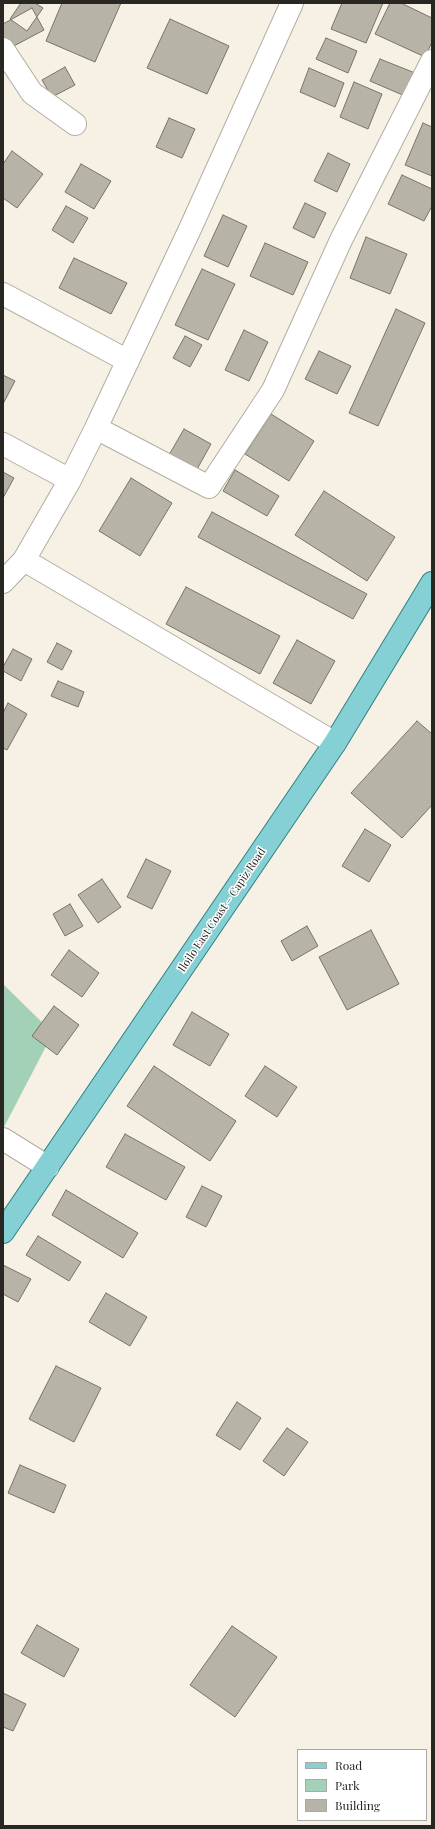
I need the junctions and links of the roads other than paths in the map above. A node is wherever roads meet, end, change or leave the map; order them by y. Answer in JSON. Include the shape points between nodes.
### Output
{"nodes":[{"id":1,"x":292,"y":3,"type":"edge"},
{"id":2,"x":3,"y":49,"type":"edge"},
{"id":3,"x":432,"y":60,"type":"edge"},
{"id":4,"x":75,"y":124,"type":"dead end"},
{"id":5,"x":3,"y":294,"type":"edge"},
{"id":6,"x":128,"y":361,"type":"junction"},
{"id":7,"x":96,"y":428,"type":"junction"},
{"id":8,"x":3,"y":444,"type":"edge"},
{"id":9,"x":70,"y":480,"type":"junction"},
{"id":10,"x":24,"y":560,"type":"junction"},
{"id":11,"x":3,"y":582,"type":"edge"},
{"id":12,"x":432,"y":583,"type":"edge"},
{"id":13,"x":335,"y":743,"type":"junction"},
{"id":14,"x":3,"y":1140,"type":"edge"},
{"id":15,"x":48,"y":1167,"type":"junction"},
{"id":16,"x":3,"y":1232,"type":"edge"}],
"edges":[{"from":1,"to":6,"type":"street"},
{"from":2,"to":4,"type":"street","via":[[32,93]]},
{"from":3,"to":7,"type":"street","via":[[341,240],[273,390],[209,487]]},
{"from":5,"to":6,"type":"street"},
{"from":6,"to":7,"type":"street"},
{"from":7,"to":9,"type":"street"},
{"from":8,"to":9,"type":"street"},
{"from":9,"to":10,"type":"street"},
{"from":10,"to":11,"type":"street"},
{"from":10,"to":13,"type":"street"},
{"from":12,"to":13,"type":"main road","name":"Iloilo East Coast – Capiz Road"},
{"from":13,"to":15,"type":"main road","name":"Iloilo East Coast – Capiz Road"},
{"from":14,"to":15,"type":"street"},
{"from":15,"to":16,"type":"main road","name":"Iloilo East Coast – Capiz Road"}]}
